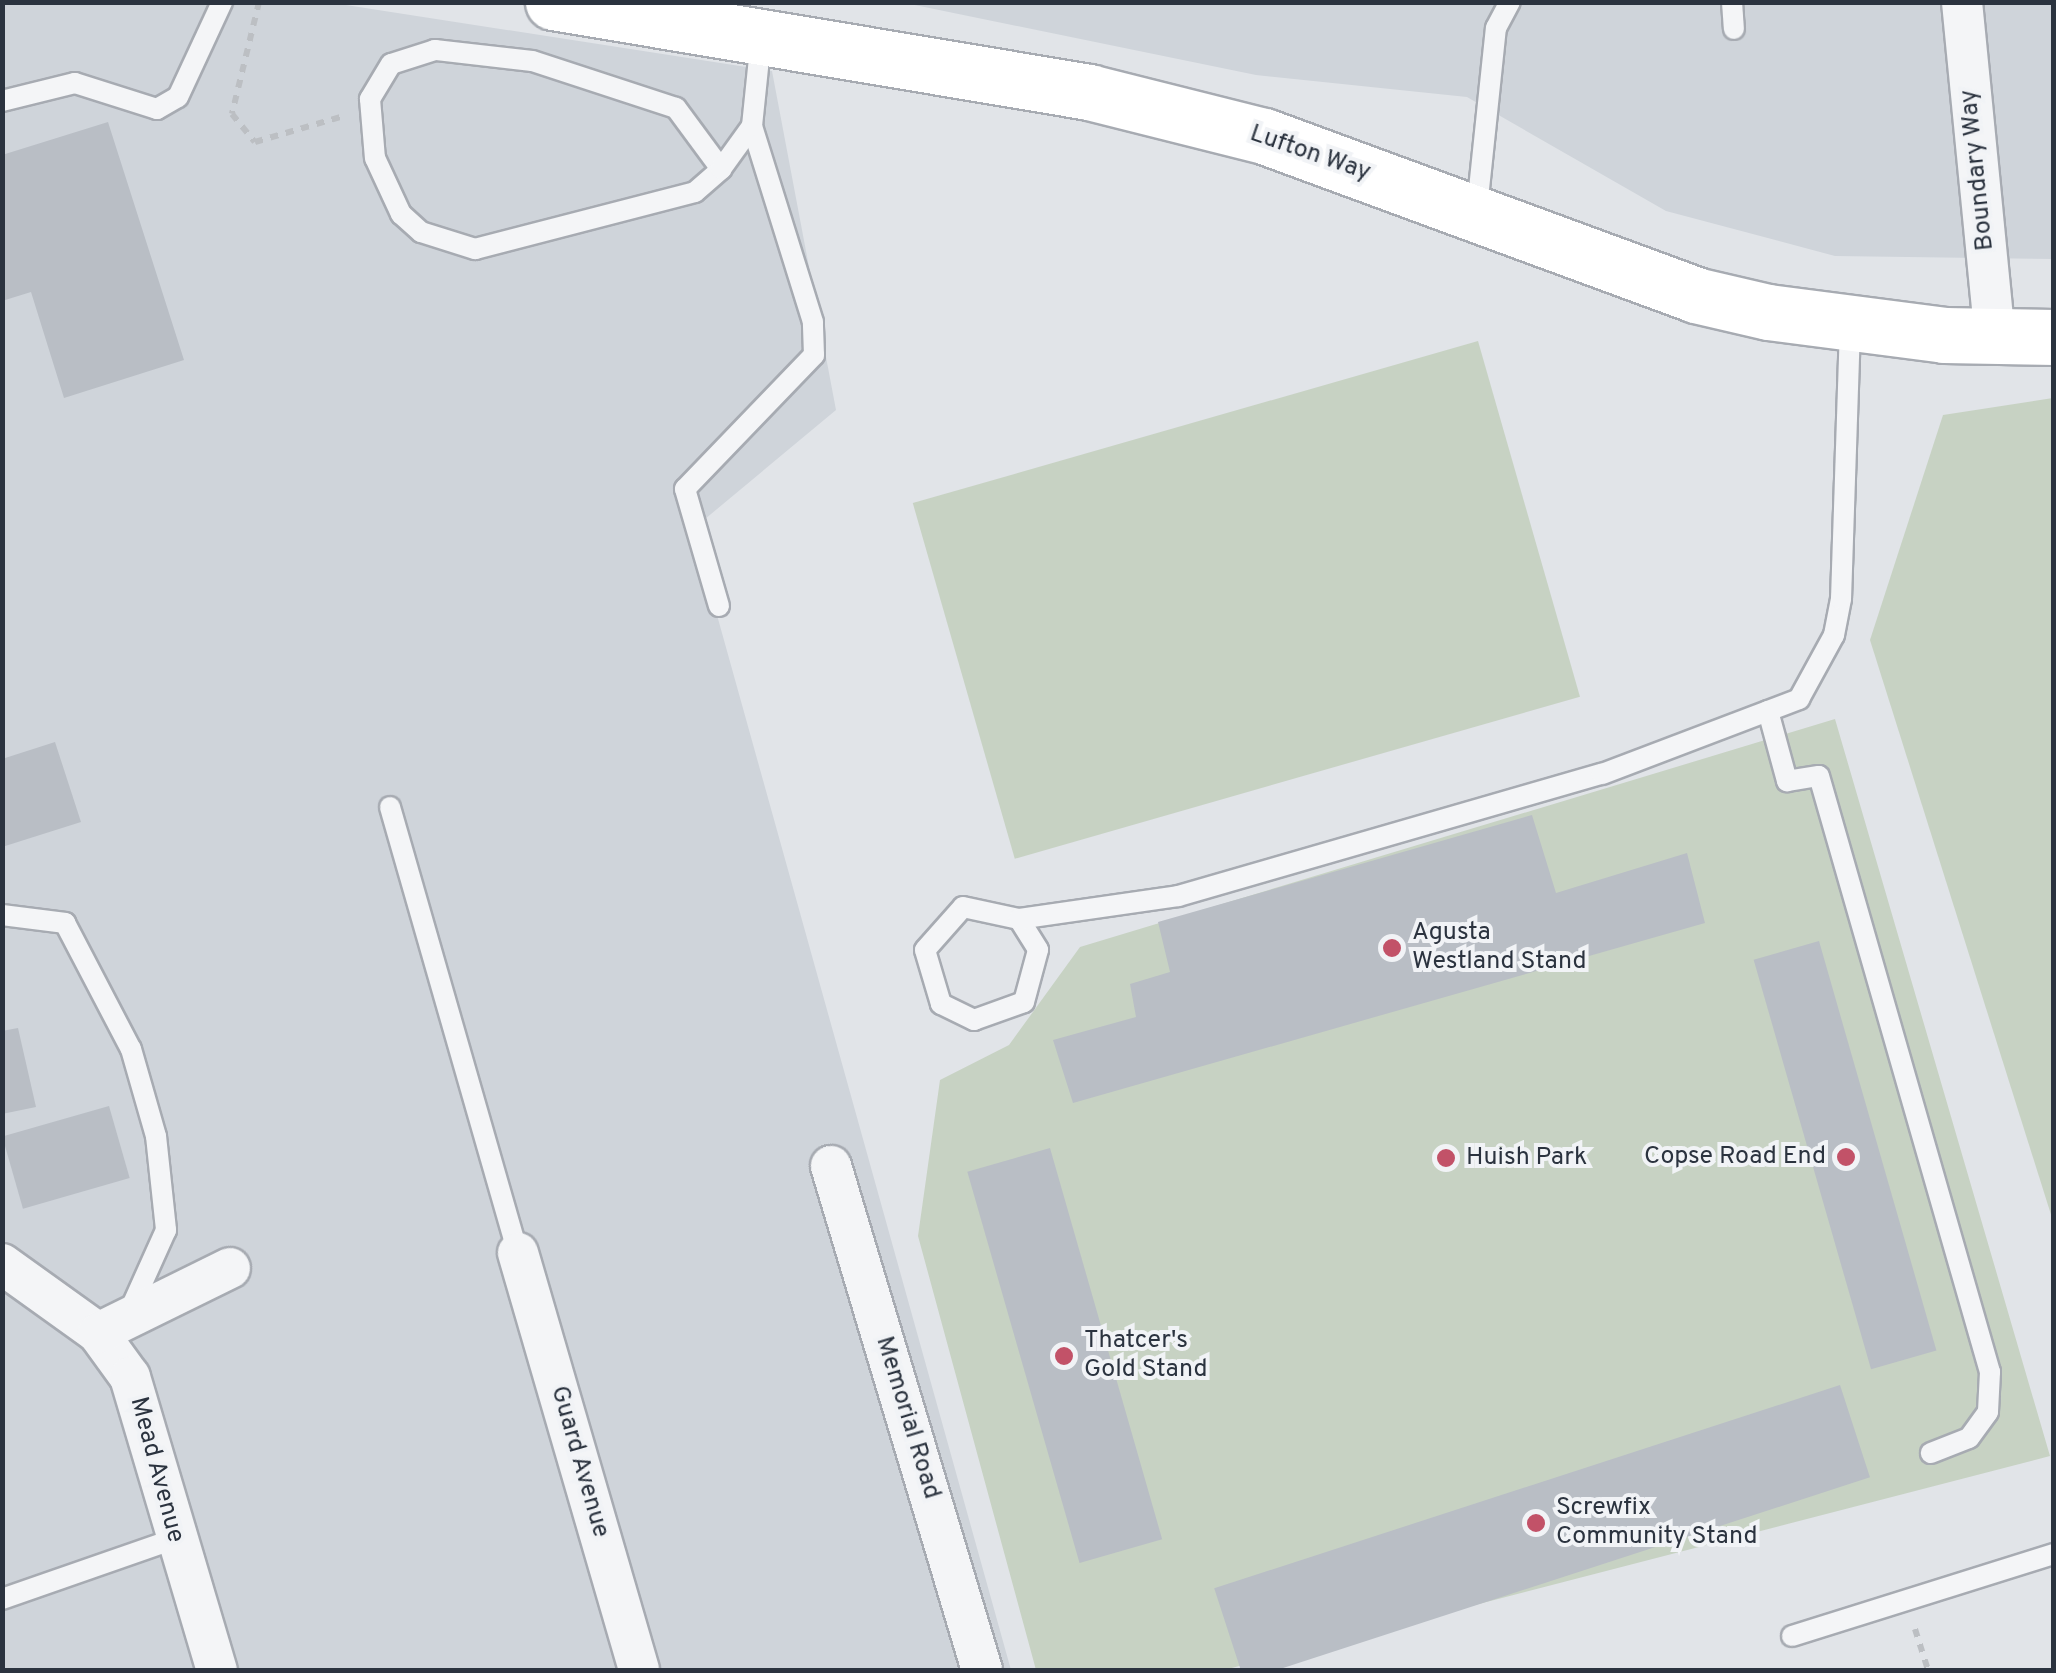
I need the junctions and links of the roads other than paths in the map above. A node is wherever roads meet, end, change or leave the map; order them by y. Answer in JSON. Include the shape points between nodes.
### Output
{"nodes":[{"id":1,"x":222,"y":2,"type":"edge"},
{"id":2,"x":553,"y":2,"type":"edge"},
{"id":3,"x":1510,"y":2,"type":"edge"},
{"id":4,"x":1732,"y":2,"type":"edge"},
{"id":5,"x":1962,"y":2,"type":"edge"},
{"id":6,"x":1734,"y":30,"type":"dead end"},
{"id":7,"x":762,"y":38,"type":"junction"},
{"id":8,"x":2,"y":100,"type":"edge"},
{"id":9,"x":752,"y":126,"type":"junction"},
{"id":10,"x":721,"y":168,"type":"junction"},
{"id":11,"x":1477,"y":208,"type":"junction"},
{"id":12,"x":1850,"y":327,"type":"junction"},
{"id":13,"x":2054,"y":337,"type":"edge"},
{"id":14,"x":1995,"y":338,"type":"junction"},
{"id":15,"x":720,"y":606,"type":"dead end"},
{"id":16,"x":1768,"y":711,"type":"junction"},
{"id":17,"x":390,"y":808,"type":"dead end"},
{"id":18,"x":2,"y":915,"type":"edge"},
{"id":19,"x":1019,"y":919,"type":"junction"},
{"id":20,"x":831,"y":1166,"type":"dead end"},
{"id":21,"x":518,"y":1253,"type":"joint"},
{"id":22,"x":2,"y":1264,"type":"edge"},
{"id":23,"x":230,"y":1268,"type":"dead end"},
{"id":24,"x":114,"y":1321,"type":"junction"},
{"id":25,"x":1931,"y":1453,"type":"dead end"},
{"id":26,"x":174,"y":1538,"type":"junction"},
{"id":27,"x":2054,"y":1554,"type":"edge"},
{"id":28,"x":2,"y":1599,"type":"edge"},
{"id":29,"x":1792,"y":1636,"type":"dead end"},
{"id":30,"x":217,"y":1670,"type":"edge"},
{"id":31,"x":639,"y":1670,"type":"edge"},
{"id":32,"x":982,"y":1670,"type":"edge"}],
"edges":[{"from":1,"to":8,"type":"lane","via":[[178,97],[156,109],[75,82]]},
{"from":2,"to":7,"type":"street","name":"Lufton Way"},
{"from":3,"to":11,"type":"lane","via":[[1496,28]]},
{"from":4,"to":6,"type":"lane"},
{"from":5,"to":14,"type":"street","name":"Boundary Way"},
{"from":7,"to":9,"type":"lane"},
{"from":7,"to":11,"type":"street","name":"Lufton Way","via":[[1090,92],[1264,136]]},
{"from":9,"to":10,"type":"lane"},
{"from":9,"to":15,"type":"lane","via":[[813,322],[814,355],[685,489]]},
{"from":10,"to":10,"type":"lane","via":[[695,192],[476,249],[448,244],[401,214],[375,158],[371,108],[391,64],[467,48],[676,108]]},
{"from":11,"to":12,"type":"street","name":"Lufton Way","via":[[1695,295]]},
{"from":12,"to":14,"type":"street","name":"Lufton Way"},
{"from":12,"to":16,"type":"lane","via":[[1834,635],[1799,699]]},
{"from":13,"to":14,"type":"street","name":"Lufton Way"},
{"from":16,"to":19,"type":"lane","via":[[1602,774],[1178,896]]},
{"from":16,"to":25,"type":"lane","via":[[1787,781],[1820,776],[1990,1372],[1988,1412],[1969,1438]]},
{"from":17,"to":21,"type":"lane"},
{"from":18,"to":24,"type":"lane","via":[[65,923],[131,1048],[156,1136],[166,1230]]},
{"from":19,"to":19,"type":"lane","via":[[1038,950],[1024,1002],[974,1020],[942,1004],[924,970],[946,917],[983,905]]},
{"from":20,"to":32,"type":"street","name":"Memorial Road"},
{"from":21,"to":31,"type":"street","name":"Guard Avenue"},
{"from":22,"to":24,"type":"street","name":"Mead Avenue"},
{"from":23,"to":24,"type":"street"},
{"from":24,"to":26,"type":"street","name":"Mead Avenue"},
{"from":26,"to":28,"type":"lane"},
{"from":26,"to":30,"type":"street","name":"Mead Avenue"},
{"from":27,"to":29,"type":"lane"}]}
